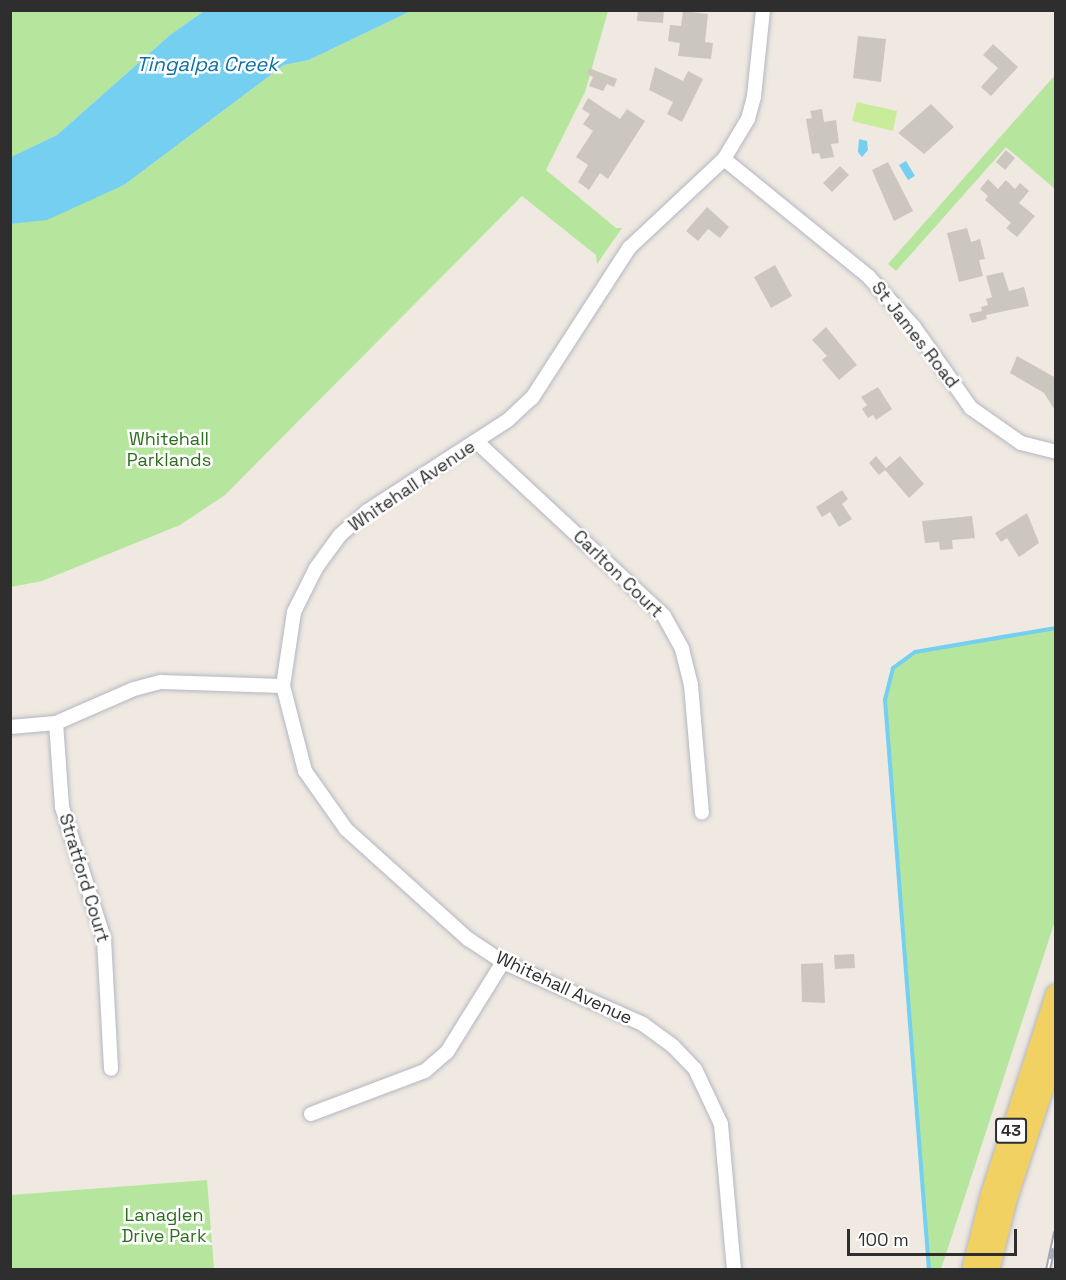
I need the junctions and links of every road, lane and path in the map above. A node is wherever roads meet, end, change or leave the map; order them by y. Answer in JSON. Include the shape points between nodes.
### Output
{"nodes":[{"id":1,"x":763,"y":10,"type":"edge"},
{"id":2,"x":724,"y":159,"type":"junction"},
{"id":3,"x":477,"y":442,"type":"junction"},
{"id":4,"x":1056,"y":452,"type":"edge"},
{"id":5,"x":283,"y":686,"type":"junction"},
{"id":6,"x":56,"y":723,"type":"junction"},
{"id":7,"x":10,"y":726,"type":"edge"},
{"id":8,"x":702,"y":813,"type":"dead end"},
{"id":9,"x":503,"y":962,"type":"junction"},
{"id":10,"x":1056,"y":994,"type":"edge"},
{"id":11,"x":1056,"y":1046,"type":"edge"},
{"id":12,"x":111,"y":1069,"type":"dead end"},
{"id":13,"x":311,"y":1114,"type":"dead end"},
{"id":14,"x":734,"y":1269,"type":"edge"},
{"id":15,"x":972,"y":1269,"type":"edge"},
{"id":16,"x":988,"y":1269,"type":"edge"}],
"edges":[{"from":1,"to":2,"type":"street","name":"Whitehall Avenue","via":[[754,96],[748,118]]},
{"from":2,"to":3,"type":"street","name":"Whitehall Avenue","via":[[629,248],[532,398]]},
{"from":2,"to":4,"type":"street","name":"St James Road","via":[[868,276],[914,327],[971,408],[1021,443]]},
{"from":3,"to":5,"type":"street","name":"Whitehall Avenue","via":[[366,512],[340,535],[316,568],[294,612]]},
{"from":3,"to":8,"type":"street","name":"Carlton Court","via":[[664,616],[682,649],[691,685]]},
{"from":5,"to":6,"type":"street","via":[[161,682],[134,689]]},
{"from":5,"to":9,"type":"street","name":"Whitehall Avenue","via":[[304,771],[324,803],[346,829],[449,924]]},
{"from":6,"to":7,"type":"street"},
{"from":6,"to":12,"type":"street","name":"Stratford Court","via":[[62,807],[104,939]]},
{"from":9,"to":13,"type":"street","via":[[447,1052],[425,1071]]},
{"from":9,"to":14,"type":"street","name":"Whitehall Avenue","via":[[643,1024],[695,1069],[721,1124]]},
{"from":10,"to":15,"type":"main road","number":"43","via":[[991,1194]]},
{"from":11,"to":16,"type":"main road","number":"43","via":[[1006,1198]]}]}
